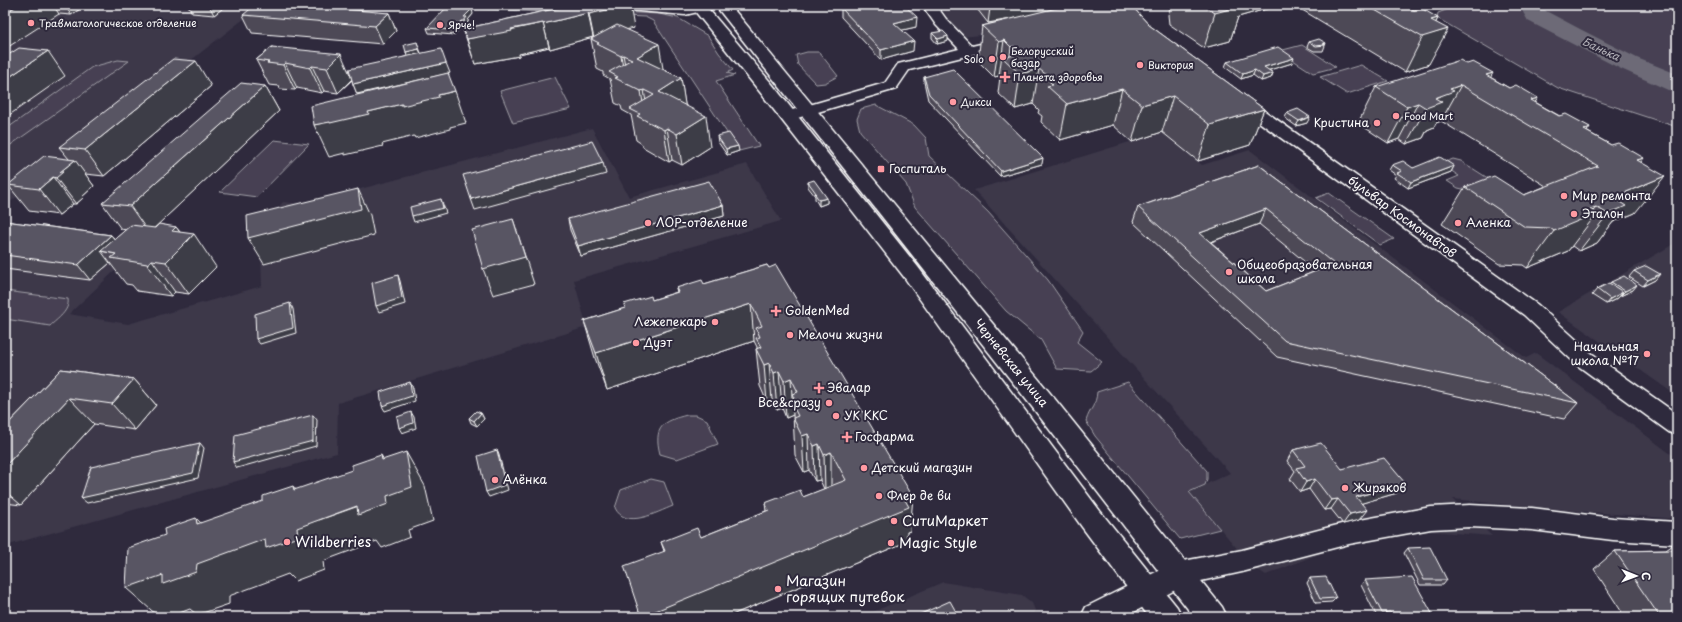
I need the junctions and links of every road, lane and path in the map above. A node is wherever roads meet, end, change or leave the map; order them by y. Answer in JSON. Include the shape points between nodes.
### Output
{"nodes":[{"id":1,"x":616,"y":5,"type":"edge"},
{"id":2,"x":722,"y":5,"type":"edge"},
{"id":3,"x":929,"y":5,"type":"edge"},
{"id":4,"x":702,"y":6,"type":"edge"},
{"id":5,"x":1021,"y":38,"type":"edge"},
{"id":6,"x":969,"y":51,"type":"junction"},
{"id":7,"x":1223,"y":89,"type":"edge"},
{"id":8,"x":797,"y":113,"type":"junction"},
{"id":9,"x":1677,"y":426,"type":"edge"},
{"id":10,"x":1677,"y":533,"type":"edge"},
{"id":11,"x":1178,"y":574,"type":"junction"},
{"id":12,"x":1146,"y":591,"type":"junction"},
{"id":13,"x":1096,"y":617,"type":"edge"},
{"id":14,"x":1167,"y":617,"type":"edge"},
{"id":15,"x":1212,"y":617,"type":"edge"}],
"edges":[{"from":1,"to":4,"type":"main road","via":[[685,10]]},
{"from":2,"to":8,"type":"main road"},
{"from":3,"to":6,"type":"street","via":[[941,22]]},
{"from":4,"to":8,"type":"main road"},
{"from":5,"to":6,"type":"street"},
{"from":6,"to":8,"type":"street","via":[[903,67],[891,86]]},
{"from":7,"to":9,"type":"street","name":"бульвар Космонавтов","via":[[1531,310],[1584,359]]},
{"from":8,"to":11,"type":"main road","name":"Черневская улица","via":[[1045,405]]},
{"from":8,"to":12,"type":"main road","name":"Черневская улица"},
{"from":10,"to":11,"type":"street","via":[[1613,529],[1532,519],[1470,516],[1431,518],[1349,533],[1242,561]]},
{"from":11,"to":12,"type":"main road"},
{"from":11,"to":15,"type":"main road","name":"Черневская улица"},
{"from":12,"to":13,"type":"main road"},
{"from":12,"to":14,"type":"main road","name":"Черневская улица"}]}
